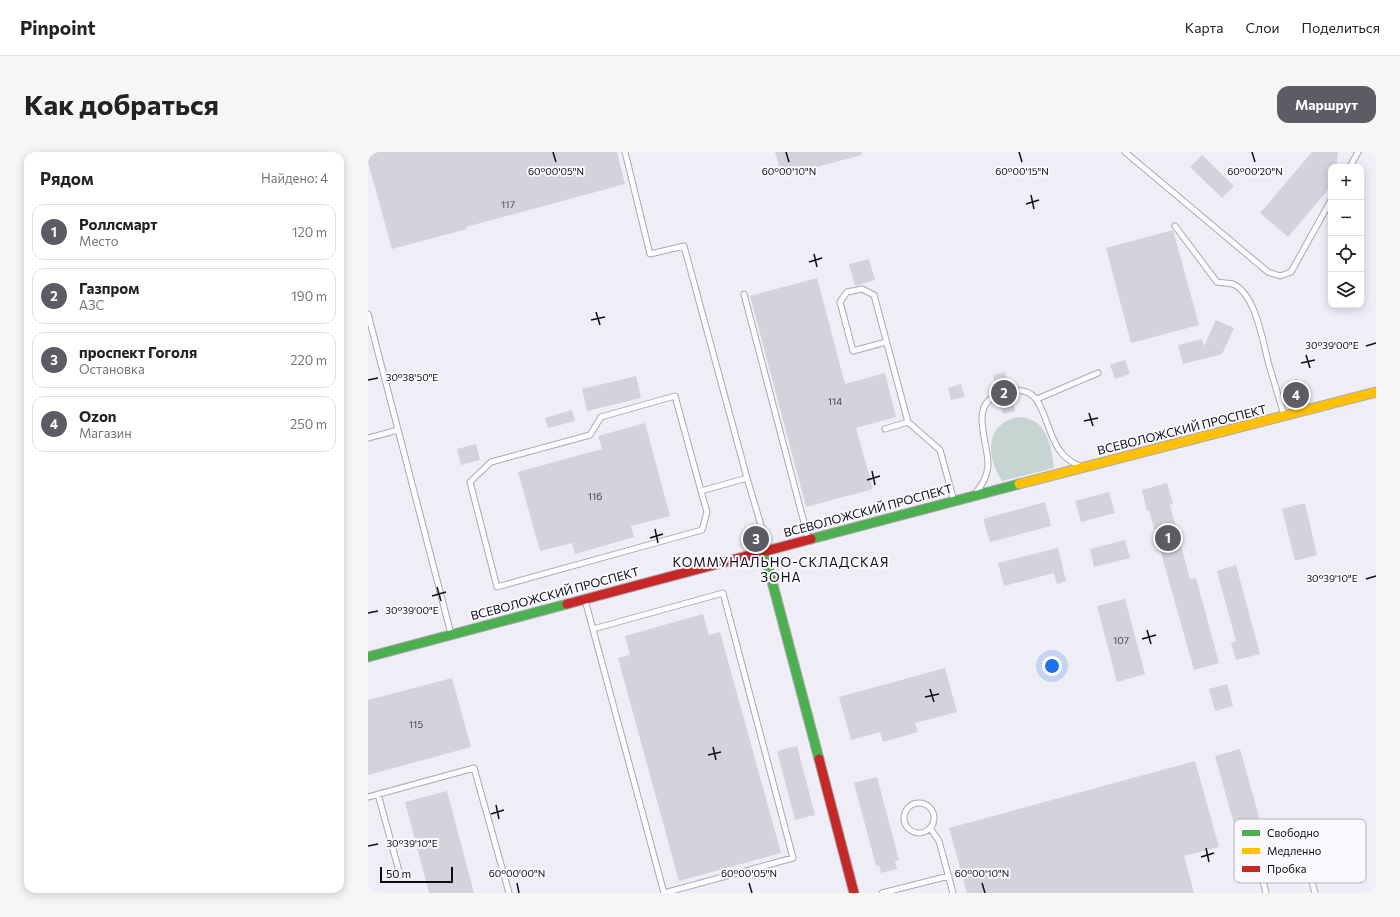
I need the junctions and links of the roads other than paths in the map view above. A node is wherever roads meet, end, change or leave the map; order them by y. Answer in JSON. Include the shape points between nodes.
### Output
{"nodes":[{"id":1,"x":625,"y":152,"type":"edge"},
{"id":2,"x":1125,"y":152,"type":"edge"},
{"id":3,"x":1358,"y":152,"type":"edge"},
{"id":4,"x":1352,"y":164,"type":"edge"},
{"id":5,"x":1328,"y":205,"type":"edge"},
{"id":6,"x":1175,"y":226,"type":"dead end"},
{"id":7,"x":744,"y":294,"type":"dead end"},
{"id":8,"x":368,"y":314,"type":"edge"},
{"id":9,"x":886,"y":342,"type":"junction"},
{"id":10,"x":1098,"y":373,"type":"dead end"},
{"id":11,"x":1376,"y":392,"type":"edge"},
{"id":12,"x":1037,"y":399,"type":"junction"},
{"id":13,"x":1284,"y":416,"type":"junction"},
{"id":14,"x":908,"y":422,"type":"junction"},
{"id":15,"x":885,"y":428,"type":"dead end"},
{"id":16,"x":398,"y":430,"type":"junction"},
{"id":17,"x":368,"y":438,"type":"edge"},
{"id":18,"x":1083,"y":467,"type":"junction"},
{"id":19,"x":747,"y":478,"type":"junction"},
{"id":20,"x":701,"y":491,"type":"junction"},
{"id":21,"x":972,"y":496,"type":"junction"},
{"id":22,"x":954,"y":501,"type":"junction"},
{"id":23,"x":809,"y":539,"type":"junction"},
{"id":24,"x":766,"y":550,"type":"junction"},
{"id":25,"x":585,"y":599,"type":"junction"},
{"id":26,"x":593,"y":629,"type":"junction"},
{"id":27,"x":451,"y":635,"type":"junction"},
{"id":28,"x":368,"y":657,"type":"edge"},
{"id":29,"x":378,"y":794,"type":"junction"},
{"id":30,"x":368,"y":797,"type":"edge"},
{"id":31,"x":930,"y":828,"type":"junction"},
{"id":32,"x":400,"y":875,"type":"dead end"},
{"id":33,"x":949,"y":876,"type":"junction"},
{"id":34,"x":1264,"y":883,"type":"edge"},
{"id":35,"x":1312,"y":883,"type":"edge"},
{"id":36,"x":509,"y":893,"type":"edge"},
{"id":37,"x":854,"y":893,"type":"edge"},
{"id":38,"x":882,"y":893,"type":"edge"},
{"id":39,"x":954,"y":893,"type":"edge"},
{"id":40,"x":1266,"y":893,"type":"edge"},
{"id":41,"x":1315,"y":893,"type":"edge"}],
"edges":[{"from":1,"to":19,"type":"lane","via":[[650,254],[684,246]]},
{"from":2,"to":5,"type":"lane","via":[[1268,272],[1280,276],[1291,272]]},
{"from":3,"to":4,"type":"lane"},
{"from":6,"to":13,"type":"lane","via":[[1218,282],[1233,284],[1250,303],[1257,317]]},
{"from":7,"to":23,"type":"lane"},
{"from":8,"to":16,"type":"lane"},
{"from":9,"to":9,"type":"lane","via":[[853,351],[840,302],[846,292],[862,289],[874,296]]},
{"from":9,"to":14,"type":"lane"},
{"from":10,"to":12,"type":"lane"},
{"from":11,"to":13,"type":"street","name":"ВСЕВОЛОЖСКИЙ ПРОСПЕКТ"},
{"from":12,"to":18,"type":"lane","via":[[1060,451],[1070,462]]},
{"from":12,"to":21,"type":"lane","via":[[1022,390],[995,396],[986,402],[982,410],[982,422],[988,467],[986,477]]},
{"from":13,"to":18,"type":"street","name":"ВСЕВОЛОЖСКИЙ ПРОСПЕКТ"},
{"from":14,"to":15,"type":"lane"},
{"from":14,"to":22,"type":"lane","via":[[940,450]]},
{"from":16,"to":17,"type":"lane"},
{"from":16,"to":27,"type":"lane"},
{"from":18,"to":21,"type":"street","name":"ВСЕВОЛОЖСКИЙ ПРОСПЕКТ"},
{"from":19,"to":20,"type":"lane"},
{"from":19,"to":24,"type":"lane"},
{"from":20,"to":20,"type":"lane","via":[[675,396],[600,417],[590,435],[491,462],[470,482],[497,587],[702,530],[707,512]]},
{"from":21,"to":22,"type":"street","name":"ВСЕВОЛОЖСКИЙ ПРОСПЕКТ"},
{"from":22,"to":23,"type":"street","name":"ВСЕВОЛОЖСКИЙ ПРОСПЕКТ"},
{"from":23,"to":24,"type":"street","name":"ВСЕВОЛОЖСКИЙ ПРОСПЕКТ"},
{"from":24,"to":25,"type":"street","name":"ВСЕВОЛОЖСКИЙ ПРОСПЕКТ"},
{"from":24,"to":37,"type":"street"},
{"from":25,"to":26,"type":"lane"},
{"from":25,"to":27,"type":"street","name":"ВСЕВОЛОЖСКИЙ ПРОСПЕКТ"},
{"from":26,"to":26,"type":"lane","via":[[664,893],[793,858],[723,593]]},
{"from":27,"to":28,"type":"street","name":"ВСЕВОЛОЖСКИЙ ПРОСПЕКТ"},
{"from":29,"to":30,"type":"lane"},
{"from":29,"to":32,"type":"lane"},
{"from":29,"to":36,"type":"lane","via":[[474,768]]},
{"from":31,"to":31,"type":"lane","via":[[919,833],[909,829],[904,819],[908,808],[918,803],[929,808],[934,818]]},
{"from":31,"to":33,"type":"lane","via":[[939,841]]},
{"from":33,"to":38,"type":"lane"},
{"from":33,"to":39,"type":"lane"},
{"from":34,"to":40,"type":"lane"},
{"from":35,"to":41,"type":"lane"}]}
